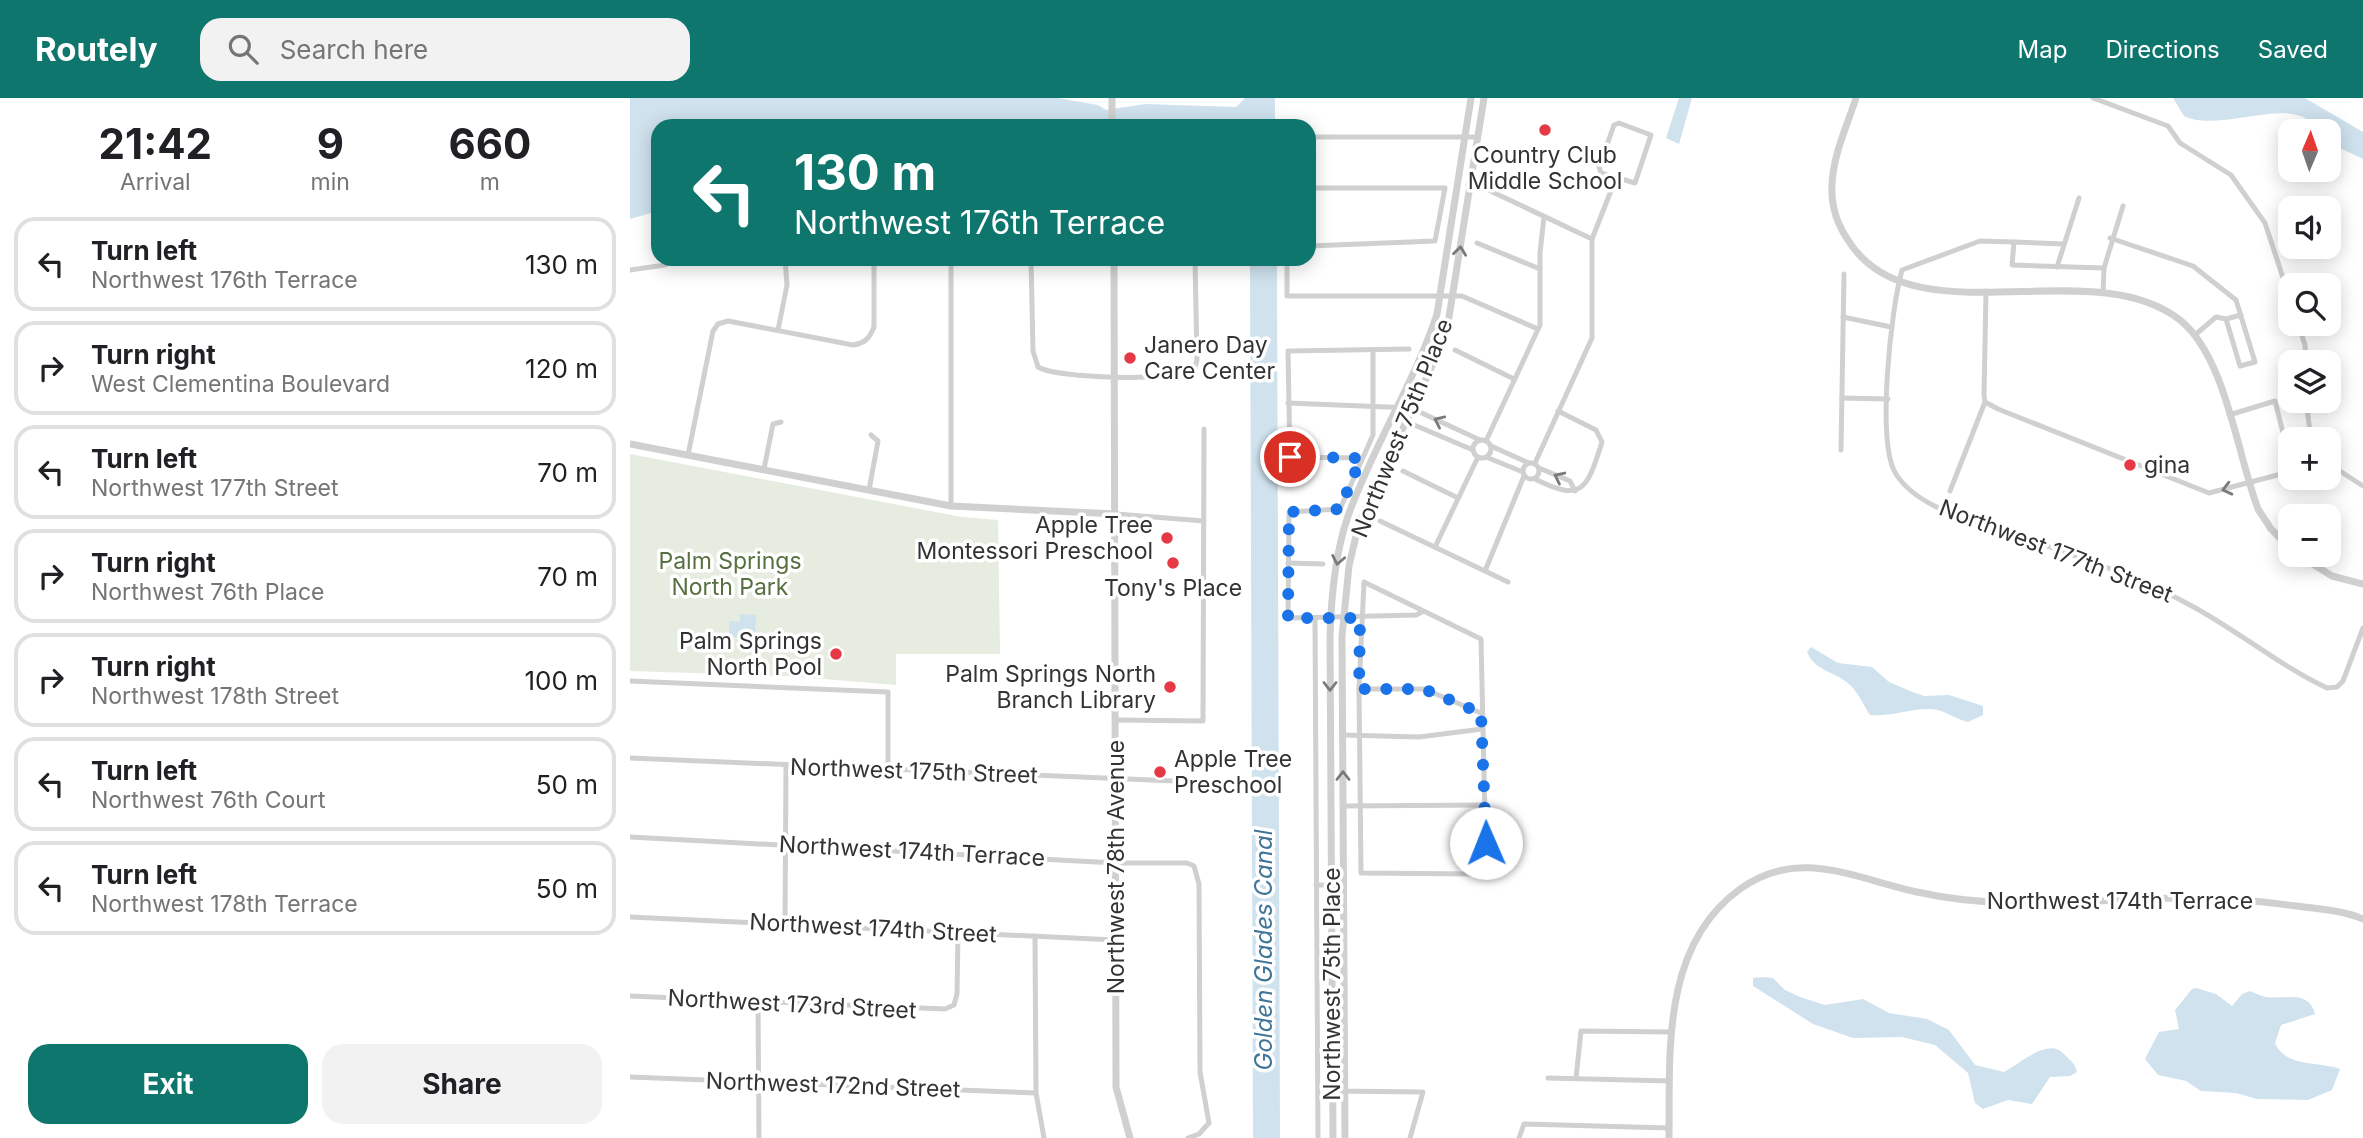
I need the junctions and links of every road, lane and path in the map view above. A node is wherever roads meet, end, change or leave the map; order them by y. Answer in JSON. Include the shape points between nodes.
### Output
{"nodes":[{"id":1,"x":1112,"y":98,"type":"edge"},
{"id":2,"x":1471,"y":98,"type":"edge"},
{"id":3,"x":1484,"y":98,"type":"edge"},
{"id":4,"x":1856,"y":98,"type":"edge"},
{"id":5,"x":2093,"y":98,"type":"edge"},
{"id":6,"x":1112,"y":119,"type":"edge"},
{"id":7,"x":1465,"y":135,"type":"junction"},
{"id":8,"x":1316,"y":137,"type":"edge"},
{"id":9,"x":1478,"y":137,"type":"junction"},
{"id":10,"x":1616,"y":178,"type":"junction"},
{"id":11,"x":1468,"y":185,"type":"junction"},
{"id":12,"x":1316,"y":188,"type":"edge"},
{"id":13,"x":2079,"y":198,"type":"dead end"},
{"id":14,"x":2123,"y":206,"type":"dead end"},
{"id":15,"x":1544,"y":217,"type":"junction"},
{"id":16,"x":2110,"y":238,"type":"junction"},
{"id":17,"x":1592,"y":239,"type":"junction"},
{"id":18,"x":2014,"y":242,"type":"junction"},
{"id":19,"x":1477,"y":243,"type":"dead end"},
{"id":20,"x":2064,"y":244,"type":"junction"},
{"id":21,"x":1316,"y":246,"type":"edge"},
{"id":22,"x":651,"y":265,"type":"edge"},
{"id":23,"x":786,"y":266,"type":"edge"},
{"id":24,"x":874,"y":266,"type":"edge"},
{"id":25,"x":951,"y":266,"type":"edge"},
{"id":26,"x":1031,"y":266,"type":"edge"},
{"id":27,"x":1114,"y":266,"type":"edge"},
{"id":28,"x":1195,"y":266,"type":"edge"},
{"id":29,"x":1287,"y":266,"type":"edge"},
{"id":30,"x":2057,"y":267,"type":"junction"},
{"id":31,"x":2104,"y":268,"type":"junction"},
{"id":32,"x":1540,"y":269,"type":"junction"},
{"id":33,"x":630,"y":270,"type":"edge"},
{"id":34,"x":2281,"y":273,"type":"edge"},
{"id":35,"x":1844,"y":274,"type":"dead end"},
{"id":36,"x":1898,"y":282,"type":"junction"},
{"id":37,"x":1986,"y":291,"type":"junction"},
{"id":38,"x":2103,"y":293,"type":"junction"},
{"id":39,"x":1440,"y":295,"type":"junction"},
{"id":40,"x":1454,"y":296,"type":"junction"},
{"id":41,"x":2241,"y":315,"type":"junction"},
{"id":42,"x":1843,"y":317,"type":"junction"},
{"id":43,"x":2226,"y":319,"type":"junction"},
{"id":44,"x":1891,"y":327,"type":"junction"},
{"id":45,"x":1538,"y":329,"type":"junction"},
{"id":46,"x":778,"y":330,"type":"junction"},
{"id":47,"x":2195,"y":335,"type":"junction"},
{"id":48,"x":1409,"y":349,"type":"dead end"},
{"id":49,"x":1455,"y":350,"type":"dead end"},
{"id":50,"x":1373,"y":351,"type":"junction"},
{"id":51,"x":1116,"y":377,"type":"junction"},
{"id":52,"x":1514,"y":379,"type":"junction"},
{"id":53,"x":1842,"y":398,"type":"junction"},
{"id":54,"x":1888,"y":399,"type":"junction"},
{"id":55,"x":1985,"y":402,"type":"junction"},
{"id":56,"x":1288,"y":403,"type":"junction"},
{"id":57,"x":1373,"y":405,"type":"junction"},
{"id":58,"x":1397,"y":408,"type":"junction"},
{"id":59,"x":1411,"y":408,"type":"junction"},
{"id":60,"x":1559,"y":411,"type":"junction"},
{"id":61,"x":2229,"y":415,"type":"junction"},
{"id":62,"x":1405,"y":421,"type":"junction"},
{"id":63,"x":781,"y":422,"type":"dead end"},
{"id":64,"x":1204,"y":429,"type":"dead end"},
{"id":65,"x":871,"y":435,"type":"dead end"},
{"id":66,"x":1485,"y":442,"type":"junction"},
{"id":67,"x":630,"y":444,"type":"edge"},
{"id":68,"x":1474,"y":450,"type":"junction"},
{"id":69,"x":1841,"y":450,"type":"dead end"},
{"id":70,"x":688,"y":455,"type":"junction"},
{"id":71,"x":1478,"y":457,"type":"junction"},
{"id":72,"x":1486,"y":457,"type":"junction"},
{"id":73,"x":1361,"y":458,"type":"junction"},
{"id":74,"x":1534,"y":465,"type":"junction"},
{"id":75,"x":764,"y":469,"type":"junction"},
{"id":76,"x":1403,"y":471,"type":"dead end"},
{"id":77,"x":2341,"y":472,"type":"edge"},
{"id":78,"x":1524,"y":474,"type":"junction"},
{"id":79,"x":1535,"y":479,"type":"junction"},
{"id":80,"x":2248,"y":484,"type":"junction"},
{"id":81,"x":2363,"y":486,"type":"edge"},
{"id":82,"x":869,"y":490,"type":"junction"},
{"id":83,"x":1575,"y":491,"type":"junction"},
{"id":84,"x":1950,"y":491,"type":"dead end"},
{"id":85,"x":1458,"y":498,"type":"junction"},
{"id":86,"x":951,"y":506,"type":"junction"},
{"id":87,"x":1116,"y":514,"type":"junction"},
{"id":88,"x":1203,"y":521,"type":"junction"},
{"id":89,"x":1380,"y":521,"type":"dead end"},
{"id":90,"x":2278,"y":535,"type":"edge"},
{"id":91,"x":1435,"y":548,"type":"junction"},
{"id":92,"x":1288,"y":564,"type":"junction"},
{"id":93,"x":1324,"y":564,"type":"dead end"},
{"id":94,"x":2317,"y":567,"type":"edge"},
{"id":95,"x":1485,"y":571,"type":"junction"},
{"id":96,"x":1508,"y":582,"type":"dead end"},
{"id":97,"x":2363,"y":584,"type":"edge"},
{"id":98,"x":1422,"y":612,"type":"junction"},
{"id":99,"x":1331,"y":618,"type":"junction"},
{"id":100,"x":1343,"y":618,"type":"junction"},
{"id":101,"x":1360,"y":618,"type":"junction"},
{"id":102,"x":1315,"y":619,"type":"junction"},
{"id":103,"x":2363,"y":628,"type":"edge"},
{"id":104,"x":630,"y":681,"type":"edge"},
{"id":105,"x":1359,"y":689,"type":"junction"},
{"id":106,"x":1481,"y":713,"type":"junction"},
{"id":107,"x":1117,"y":720,"type":"junction"},
{"id":108,"x":1482,"y":729,"type":"junction"},
{"id":109,"x":1360,"y":734,"type":"junction"},
{"id":110,"x":1343,"y":735,"type":"junction"},
{"id":111,"x":630,"y":758,"type":"edge"},
{"id":112,"x":786,"y":766,"type":"junction"},
{"id":113,"x":888,"y":769,"type":"junction"},
{"id":114,"x":1117,"y":781,"type":"junction"},
{"id":115,"x":1198,"y":782,"type":"dead end"},
{"id":116,"x":1331,"y":785,"type":"junction"},
{"id":117,"x":1485,"y":804,"type":"junction"},
{"id":118,"x":1343,"y":806,"type":"junction"},
{"id":119,"x":1359,"y":806,"type":"junction"},
{"id":120,"x":630,"y":836,"type":"edge"},
{"id":121,"x":785,"y":844,"type":"junction"},
{"id":122,"x":1116,"y":863,"type":"junction"},
{"id":123,"x":1316,"y":885,"type":"junction"},
{"id":124,"x":1331,"y":885,"type":"junction"},
{"id":125,"x":1344,"y":885,"type":"junction"},
{"id":126,"x":630,"y":917,"type":"edge"},
{"id":127,"x":2363,"y":919,"type":"edge"},
{"id":128,"x":785,"y":923,"type":"junction"},
{"id":129,"x":958,"y":933,"type":"junction"},
{"id":130,"x":1035,"y":936,"type":"junction"},
{"id":131,"x":1115,"y":940,"type":"junction"},
{"id":132,"x":630,"y":996,"type":"edge"},
{"id":133,"x":758,"y":1003,"type":"junction"},
{"id":134,"x":1671,"y":1032,"type":"junction"},
{"id":135,"x":630,"y":1077,"type":"edge"},
{"id":136,"x":1548,"y":1077,"type":"dead end"},
{"id":137,"x":1576,"y":1078,"type":"junction"},
{"id":138,"x":758,"y":1082,"type":"junction"},
{"id":139,"x":1670,"y":1082,"type":"junction"},
{"id":140,"x":1332,"y":1091,"type":"junction"},
{"id":141,"x":1345,"y":1091,"type":"junction"},
{"id":142,"x":1036,"y":1093,"type":"junction"},
{"id":143,"x":1669,"y":1128,"type":"junction"},
{"id":144,"x":759,"y":1138,"type":"edge"},
{"id":145,"x":1044,"y":1138,"type":"edge"},
{"id":146,"x":1130,"y":1138,"type":"edge"},
{"id":147,"x":1188,"y":1138,"type":"edge"},
{"id":148,"x":1318,"y":1138,"type":"edge"},
{"id":149,"x":1333,"y":1138,"type":"edge"},
{"id":150,"x":1345,"y":1138,"type":"edge"},
{"id":151,"x":1410,"y":1138,"type":"edge"},
{"id":152,"x":1519,"y":1138,"type":"edge"},
{"id":153,"x":1669,"y":1138,"type":"edge"}],
"edges":[{"from":1,"to":6,"type":"street"},
{"from":2,"to":7,"type":"street","name":"Northwest 75th Place"},
{"from":3,"to":9,"type":"street","name":"Northwest 75th Place"},
{"from":4,"to":36,"type":"street","via":[[1834,167],[1836,214],[1849,243],[1874,271]]},
{"from":5,"to":34,"type":"street","via":[[2168,126],[2180,143],[2231,175],[2265,223]]},
{"from":7,"to":8,"type":"street"},
{"from":7,"to":9,"type":"street"},
{"from":7,"to":39,"type":"street","name":"Northwest 75th Place"},
{"from":9,"to":11,"type":"street","name":"Northwest 75th Place"},
{"from":10,"to":10,"type":"street","via":[[1601,173],[1599,167],[1614,125],[1649,133],[1637,181]]},
{"from":10,"to":17,"type":"street"},
{"from":11,"to":15,"type":"street"},
{"from":40,"to":11,"type":"street","name":"Northwest 75th Place","one_way":true},
{"from":12,"to":21,"type":"street","via":[[1445,188],[1435,241]]},
{"from":13,"to":20,"type":"street"},
{"from":14,"to":16,"type":"street"},
{"from":15,"to":17,"type":"street"},
{"from":15,"to":32,"type":"street"},
{"from":16,"to":31,"type":"street"},
{"from":16,"to":41,"type":"street","via":[[2193,266],[2236,300]]},
{"from":17,"to":60,"type":"street","via":[[1592,338]]},
{"from":18,"to":20,"type":"street"},
{"from":18,"to":30,"type":"street","via":[[2012,265]]},
{"from":18,"to":36,"type":"street","via":[[1980,241],[1909,265]]},
{"from":19,"to":32,"type":"street"},
{"from":20,"to":30,"type":"street"},
{"from":22,"to":33,"type":"street"},
{"from":23,"to":46,"type":"street","via":[[787,285]]},
{"from":24,"to":46,"type":"street","via":[[874,327],[869,338],[853,345]]},
{"from":25,"to":86,"type":"street"},
{"from":26,"to":51,"type":"street","via":[[1032,351],[1038,366],[1052,372]]},
{"from":27,"to":51,"type":"street","name":"Northwest 78th Avenue"},
{"from":28,"to":51,"type":"street","via":[[1194,371],[1180,377]]},
{"from":29,"to":39,"type":"street","via":[[1287,296]]},
{"from":30,"to":31,"type":"street"},
{"from":31,"to":38,"type":"street"},
{"from":32,"to":45,"type":"street"},
{"from":35,"to":42,"type":"street"},
{"from":36,"to":37,"type":"street","via":[[1917,288]]},
{"from":36,"to":44,"type":"street"},
{"from":37,"to":38,"type":"street"},
{"from":37,"to":55,"type":"street"},
{"from":38,"to":47,"type":"street","via":[[2148,302],[2182,321]]},
{"from":39,"to":40,"type":"street"},
{"from":39,"to":58,"type":"street","name":"Northwest 75th Place","via":[[1426,348]]},
{"from":40,"to":45,"type":"street"},
{"from":40,"to":59,"type":"street","name":"Northwest 75th Place","via":[[1438,353]]},
{"from":41,"to":43,"type":"street"},
{"from":41,"to":43,"type":"street","via":[[2255,362],[2240,366]]},
{"from":42,"to":44,"type":"street"},
{"from":42,"to":53,"type":"street"},
{"from":43,"to":47,"type":"street","via":[[2216,317]]},
{"from":44,"to":54,"type":"street"},
{"from":45,"to":52,"type":"street"},
{"from":46,"to":70,"type":"street","via":[[729,321],[718,324]]},
{"from":47,"to":61,"type":"street","via":[[2212,362]]},
{"from":48,"to":50,"type":"street"},
{"from":49,"to":52,"type":"street"},
{"from":50,"to":56,"type":"street","via":[[1288,351]]},
{"from":50,"to":57,"type":"street"},
{"from":51,"to":87,"type":"street","name":"Northwest 78th Avenue"},
{"from":52,"to":66,"type":"street"},
{"from":53,"to":54,"type":"street"},
{"from":53,"to":69,"type":"street"},
{"from":54,"to":103,"type":"street","name":"Northwest 177th Street","via":[[1889,462],[1907,488],[1922,499],[2129,576],[2189,604],[2323,687],[2333,689],[2343,681]]},
{"from":80,"to":55,"type":"street","one_way":true,"via":[[2205,491]]},
{"from":55,"to":84,"type":"street"},
{"from":56,"to":57,"type":"street"},
{"from":56,"to":73,"type":"street","via":[[1290,457]]},
{"from":57,"to":58,"type":"street"},
{"from":57,"to":73,"type":"street","via":[[1373,435]]},
{"from":58,"to":59,"type":"street"},
{"from":58,"to":62,"type":"street"},
{"from":58,"to":99,"type":"street","name":"Northwest 75th Place","one_way":true,"via":[[1347,519],[1336,564]]},
{"from":59,"to":62,"type":"street","name":"Northwest 75th Place"},
{"from":66,"to":59,"type":"street","one_way":true},
{"from":60,"to":74,"type":"street"},
{"from":60,"to":83,"type":"street","via":[[1601,435],[1587,480]]},
{"from":61,"to":80,"type":"street"},
{"from":61,"to":80,"type":"street","via":[[2275,401],[2290,457],[2285,473]]},
{"from":62,"to":68,"type":"street"},
{"from":62,"to":100,"type":"street","name":"Northwest 75th Place","via":[[1359,523]]},
{"from":63,"to":75,"type":"street","via":[[773,424]]},
{"from":64,"to":88,"type":"street"},
{"from":65,"to":82,"type":"street","via":[[878,441]]},
{"from":66,"to":68,"type":"street"},
{"from":66,"to":72,"type":"street"},
{"from":66,"to":74,"type":"street"},
{"from":67,"to":70,"type":"street"},
{"from":68,"to":71,"type":"street"},
{"from":70,"to":75,"type":"street"},
{"from":71,"to":72,"type":"street"},
{"from":71,"to":85,"type":"street"},
{"from":72,"to":78,"type":"street"},
{"from":73,"to":92,"type":"street","via":[[1340,509],[1289,512]]},
{"from":74,"to":78,"type":"street"},
{"from":74,"to":79,"type":"street"},
{"from":83,"to":74,"type":"street","one_way":true,"via":[[1570,481]]},
{"from":75,"to":82,"type":"street"},
{"from":76,"to":85,"type":"street"},
{"from":77,"to":81,"type":"street"},
{"from":78,"to":79,"type":"street"},
{"from":78,"to":95,"type":"street"},
{"from":79,"to":83,"type":"street","via":[[1563,493]]},
{"from":80,"to":90,"type":"street","via":[[2264,520]]},
{"from":82,"to":86,"type":"street"},
{"from":85,"to":91,"type":"street"},
{"from":86,"to":87,"type":"street"},
{"from":87,"to":88,"type":"street"},
{"from":87,"to":107,"type":"street","name":"Northwest 78th Avenue"},
{"from":88,"to":107,"type":"street","via":[[1203,721]]},
{"from":89,"to":91,"type":"street"},
{"from":91,"to":95,"type":"street"},
{"from":92,"to":93,"type":"street"},
{"from":92,"to":102,"type":"street","via":[[1288,618]]},
{"from":94,"to":97,"type":"street"},
{"from":95,"to":96,"type":"street"},
{"from":98,"to":101,"type":"street"},
{"from":98,"to":101,"type":"street","via":[[1363,582]]},
{"from":98,"to":106,"type":"street","via":[[1481,639]]},
{"from":99,"to":100,"type":"street"},
{"from":99,"to":102,"type":"street"},
{"from":99,"to":116,"type":"street","name":"Northwest 75th Place","one_way":true},
{"from":100,"to":101,"type":"street"},
{"from":100,"to":110,"type":"street","name":"Northwest 75th Place"},
{"from":101,"to":105,"type":"street"},
{"from":102,"to":123,"type":"street"},
{"from":104,"to":113,"type":"street","via":[[888,692]]},
{"from":105,"to":106,"type":"street","via":[[1424,689]]},
{"from":105,"to":109,"type":"street"},
{"from":106,"to":108,"type":"street"},
{"from":107,"to":114,"type":"street","name":"Northwest 78th Avenue"},
{"from":108,"to":109,"type":"street","via":[[1419,737]]},
{"from":108,"to":117,"type":"street"},
{"from":109,"to":110,"type":"street"},
{"from":109,"to":119,"type":"street"},
{"from":118,"to":110,"type":"street","name":"Northwest 75th Place","one_way":true},
{"from":111,"to":112,"type":"street","name":"Northwest 175th Street"},
{"from":112,"to":113,"type":"street","name":"Northwest 175th Street"},
{"from":112,"to":121,"type":"street"},
{"from":113,"to":114,"type":"street","name":"Northwest 175th Street"},
{"from":114,"to":115,"type":"street","name":"Northwest 175th Street"},
{"from":114,"to":122,"type":"street","name":"Northwest 78th Avenue"},
{"from":116,"to":118,"type":"street","via":[[1337,803]]},
{"from":116,"to":124,"type":"street","name":"Northwest 75th Place"},
{"from":117,"to":119,"type":"street"},
{"from":117,"to":119,"type":"street","via":[[1484,871],[1476,874],[1361,873]]},
{"from":118,"to":119,"type":"street"},
{"from":118,"to":125,"type":"street","name":"Northwest 75th Place"},
{"from":120,"to":121,"type":"street","name":"Northwest 174th Terrace"},
{"from":121,"to":122,"type":"street","name":"Northwest 174th Terrace"},
{"from":121,"to":128,"type":"street"},
{"from":122,"to":131,"type":"street","name":"Northwest 78th Avenue"},
{"from":122,"to":147,"type":"street","name":"Northwest 174th Terrace","via":[[1187,863],[1194,866],[1199,884],[1201,1089],[1209,1123]]},
{"from":123,"to":124,"type":"street"},
{"from":123,"to":148,"type":"street"},
{"from":124,"to":125,"type":"street"},
{"from":124,"to":140,"type":"street","name":"Northwest 75th Place"},
{"from":125,"to":141,"type":"street","name":"Northwest 75th Place"},
{"from":126,"to":128,"type":"street","name":"Northwest 174th Street"},
{"from":127,"to":134,"type":"street","name":"Northwest 174th Terrace","via":[[2268,902],[2180,897],[2049,905],[1992,903],[1918,892],[1813,866],[1764,874],[1708,922],[1676,989]]},
{"from":128,"to":129,"type":"street","name":"Northwest 174th Street"},
{"from":129,"to":130,"type":"street","name":"Northwest 174th Street"},
{"from":129,"to":133,"type":"street","name":"Northwest 173rd Street","via":[[954,1005],[935,1010]]},
{"from":130,"to":131,"type":"street","name":"Northwest 174th Street"},
{"from":130,"to":142,"type":"street"},
{"from":131,"to":146,"type":"street","name":"Northwest 78th Avenue","via":[[1116,1087]]},
{"from":132,"to":133,"type":"street","name":"Northwest 173rd Street"},
{"from":133,"to":138,"type":"street"},
{"from":134,"to":137,"type":"street","via":[[1581,1031]]},
{"from":134,"to":139,"type":"street","name":"Northwest 174th Terrace"},
{"from":135,"to":138,"type":"street","name":"Northwest 172nd Street"},
{"from":136,"to":137,"type":"street"},
{"from":137,"to":139,"type":"street"},
{"from":138,"to":142,"type":"street","name":"Northwest 172nd Street"},
{"from":138,"to":144,"type":"street"},
{"from":139,"to":143,"type":"street","name":"Northwest 174th Terrace"},
{"from":140,"to":141,"type":"street"},
{"from":140,"to":149,"type":"street","name":"Northwest 75th Place"},
{"from":141,"to":150,"type":"street","name":"Northwest 75th Place"},
{"from":141,"to":151,"type":"street","via":[[1423,1092]]},
{"from":142,"to":145,"type":"street"},
{"from":143,"to":152,"type":"street","via":[[1524,1124]]},
{"from":143,"to":153,"type":"street","name":"Northwest 174th Terrace"}]}
